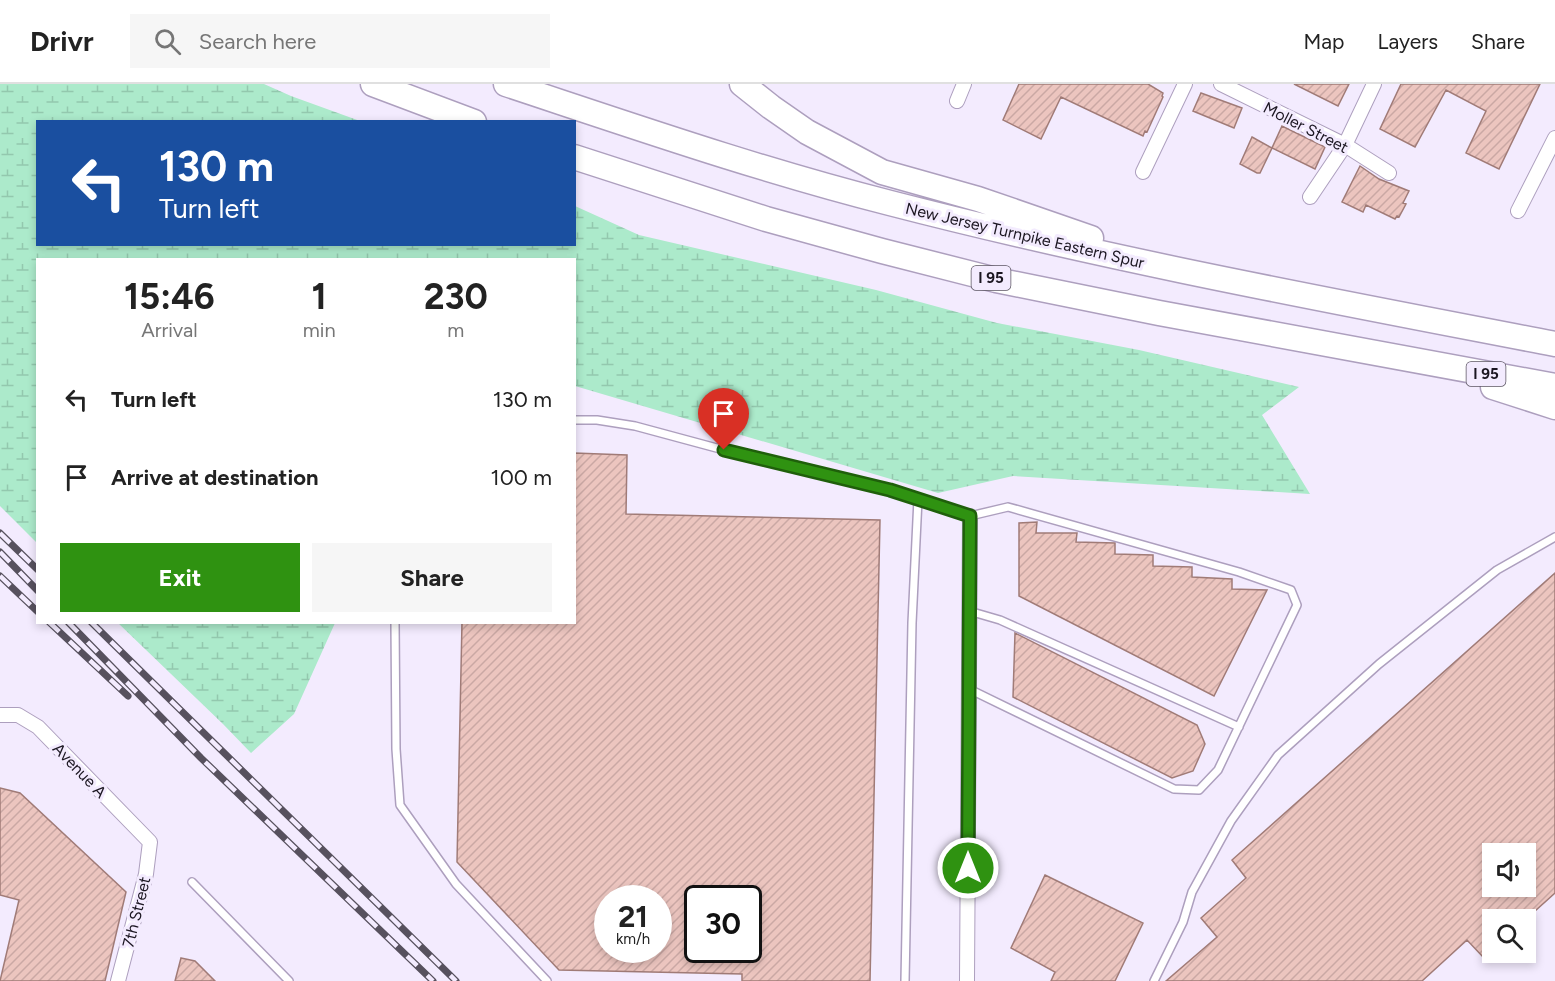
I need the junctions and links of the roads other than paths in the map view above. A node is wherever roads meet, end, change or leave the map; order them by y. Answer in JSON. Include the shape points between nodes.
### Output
{"nodes":[{"id":1,"x":373,"y":84,"type":"edge"},
{"id":2,"x":506,"y":84,"type":"edge"},
{"id":3,"x":742,"y":84,"type":"edge"},
{"id":4,"x":964,"y":84,"type":"edge"},
{"id":5,"x":1185,"y":84,"type":"edge"},
{"id":6,"x":1221,"y":84,"type":"edge"},
{"id":7,"x":1374,"y":84,"type":"edge"},
{"id":8,"x":957,"y":100,"type":"dead end"},
{"id":9,"x":469,"y":120,"type":"edge"},
{"id":10,"x":1555,"y":138,"type":"edge"},
{"id":11,"x":1345,"y":145,"type":"junction"},
{"id":12,"x":576,"y":158,"type":"edge"},
{"id":13,"x":1143,"y":172,"type":"dead end"},
{"id":14,"x":1389,"y":174,"type":"dead end"},
{"id":15,"x":1310,"y":197,"type":"dead end"},
{"id":16,"x":1518,"y":212,"type":"dead end"},
{"id":17,"x":1202,"y":275,"type":"junction"},
{"id":18,"x":1555,"y":345,"type":"edge"},
{"id":19,"x":1417,"y":361,"type":"junction"},
{"id":20,"x":1555,"y":386,"type":"edge"},
{"id":21,"x":1555,"y":407,"type":"edge"},
{"id":22,"x":576,"y":420,"type":"edge"},
{"id":23,"x":918,"y":499,"type":"junction"},
{"id":24,"x":970,"y":516,"type":"junction"},
{"id":25,"x":1555,"y":537,"type":"edge"},
{"id":26,"x":969,"y":612,"type":"junction"},
{"id":27,"x":395,"y":624,"type":"edge"},
{"id":28,"x":969,"y":688,"type":"junction"},
{"id":29,"x":1,"y":718,"type":"edge"},
{"id":30,"x":1239,"y":727,"type":"junction"},
{"id":31,"x":150,"y":842,"type":"joint"},
{"id":32,"x":192,"y":882,"type":"dead end"},
{"id":33,"x":118,"y":981,"type":"edge"},
{"id":34,"x":289,"y":981,"type":"edge"},
{"id":35,"x":547,"y":981,"type":"edge"},
{"id":36,"x":905,"y":981,"type":"edge"},
{"id":37,"x":967,"y":981,"type":"edge"},
{"id":38,"x":1154,"y":981,"type":"edge"}],
"edges":[{"from":1,"to":9,"type":"highway"},
{"from":2,"to":17,"type":"highway","name":"New Jersey Turnpike Eastern Spur","via":[[868,197]]},
{"from":3,"to":17,"type":"highway","via":[[807,132],[882,172],[978,199]]},
{"from":4,"to":8,"type":"street"},
{"from":5,"to":13,"type":"street"},
{"from":6,"to":11,"type":"street","name":"Moller Street"},
{"from":7,"to":11,"type":"street"},
{"from":10,"to":16,"type":"street"},
{"from":11,"to":14,"type":"street","name":"Moller Street"},
{"from":11,"to":15,"type":"street"},
{"from":12,"to":19,"type":"highway","number":"I 95","via":[[756,216],[959,271]]},
{"from":17,"to":18,"type":"highway","name":"New Jersey Turnpike Eastern Spur"},
{"from":19,"to":20,"type":"highway","number":"I 95"},
{"from":19,"to":21,"type":"highway"},
{"from":22,"to":23,"type":"lane","via":[[635,426]]},
{"from":23,"to":24,"type":"lane"},
{"from":23,"to":36,"type":"lane"},
{"from":24,"to":26,"type":"street"},
{"from":24,"to":30,"type":"lane","via":[[1008,507],[1291,590],[1297,605]]},
{"from":25,"to":38,"type":"lane","via":[[1497,570],[1379,664],[1278,755],[1231,821],[1192,892],[1183,922]]},
{"from":26,"to":28,"type":"street"},
{"from":26,"to":30,"type":"lane","via":[[1009,624]]},
{"from":27,"to":35,"type":"lane","via":[[400,805],[456,884]]},
{"from":28,"to":30,"type":"lane","via":[[1174,789],[1199,790],[1218,770]]},
{"from":28,"to":37,"type":"street"},
{"from":29,"to":31,"type":"street","name":"Avenue A","via":[[18,715],[38,727]]},
{"from":31,"to":33,"type":"street","name":"7th Street","via":[[146,874]]},
{"from":32,"to":34,"type":"lane"}]}
